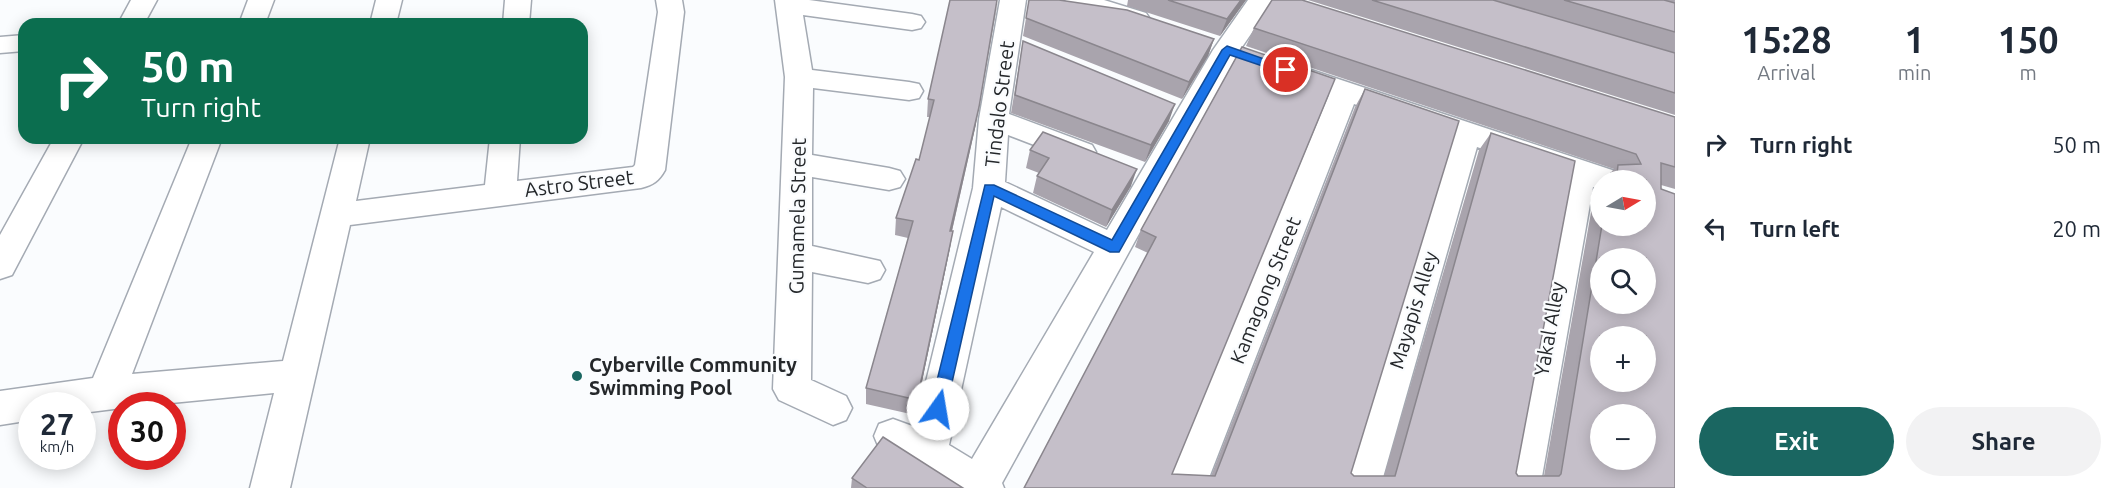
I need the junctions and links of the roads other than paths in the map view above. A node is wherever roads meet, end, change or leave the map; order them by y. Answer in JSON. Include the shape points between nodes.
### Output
{"nodes":[{"id":1,"x":144,"y":0,"type":"edge"},
{"id":2,"x":261,"y":0,"type":"edge"},
{"id":3,"x":389,"y":0,"type":"edge"},
{"id":4,"x":518,"y":0,"type":"edge"},
{"id":5,"x":669,"y":0,"type":"edge"},
{"id":6,"x":1013,"y":0,"type":"edge"},
{"id":7,"x":1078,"y":0,"type":"edge"},
{"id":8,"x":1273,"y":1,"type":"edge"},
{"id":9,"x":789,"y":2,"type":"edge"},
{"id":10,"x":134,"y":18,"type":"edge"},
{"id":11,"x":254,"y":18,"type":"edge"},
{"id":12,"x":384,"y":18,"type":"edge"},
{"id":13,"x":516,"y":18,"type":"edge"},
{"id":14,"x":912,"y":22,"type":"dead end"},
{"id":15,"x":1164,"y":28,"type":"edge"},
{"id":16,"x":18,"y":44,"type":"edge"},
{"id":17,"x":0,"y":45,"type":"edge"},
{"id":18,"x":1238,"y":54,"type":"junction"},
{"id":19,"x":799,"y":77,"type":"junction"},
{"id":20,"x":909,"y":91,"type":"dead end"},
{"id":21,"x":1346,"y":91,"type":"junction"},
{"id":22,"x":994,"y":119,"type":"junction"},
{"id":23,"x":1466,"y":132,"type":"junction"},
{"id":24,"x":66,"y":144,"type":"edge"},
{"id":25,"x":205,"y":144,"type":"edge"},
{"id":26,"x":354,"y":144,"type":"edge"},
{"id":27,"x":504,"y":144,"type":"edge"},
{"id":28,"x":798,"y":165,"type":"junction"},
{"id":29,"x":1132,"y":172,"type":"junction"},
{"id":30,"x":1590,"y":174,"type":"edge"},
{"id":31,"x":889,"y":179,"type":"dead end"},
{"id":32,"x":989,"y":188,"type":"junction"},
{"id":33,"x":1590,"y":188,"type":"edge"},
{"id":34,"x":500,"y":194,"type":"junction"},
{"id":35,"x":337,"y":215,"type":"junction"},
{"id":36,"x":1114,"y":248,"type":"junction"},
{"id":37,"x":797,"y":256,"type":"junction"},
{"id":38,"x":0,"y":266,"type":"edge"},
{"id":39,"x":868,"y":270,"type":"dead end"},
{"id":40,"x":298,"y":375,"type":"junction"},
{"id":41,"x":106,"y":393,"type":"junction"},
{"id":42,"x":0,"y":408,"type":"edge"},
{"id":43,"x":833,"y":408,"type":"dead end"},
{"id":44,"x":893,"y":436,"type":"dead end"},
{"id":45,"x":928,"y":453,"type":"junction"},
{"id":46,"x":982,"y":487,"type":"edge"},
{"id":47,"x":270,"y":488,"type":"edge"},
{"id":48,"x":1185,"y":488,"type":"edge"},
{"id":49,"x":1360,"y":488,"type":"edge"},
{"id":50,"x":1520,"y":488,"type":"edge"}],
"edges":[{"from":1,"to":10,"type":"street"},
{"from":2,"to":11,"type":"street"},
{"from":3,"to":12,"type":"street"},
{"from":4,"to":13,"type":"street"},
{"from":5,"to":34,"type":"street","name":"Astro Street","via":[[671,12],[650,170],[641,177]]},
{"from":6,"to":22,"type":"street","name":"Tindalo Street","via":[[1018,46]]},
{"from":7,"to":15,"type":"street"},
{"from":8,"to":18,"type":"street"},
{"from":9,"to":14,"type":"street"},
{"from":9,"to":19,"type":"street","name":"Gumamela Street"},
{"from":16,"to":17,"type":"street"},
{"from":18,"to":21,"type":"street"},
{"from":18,"to":29,"type":"street","via":[[1179,112]]},
{"from":19,"to":20,"type":"street"},
{"from":19,"to":28,"type":"street","name":"Gumamela Street"},
{"from":21,"to":23,"type":"street"},
{"from":21,"to":48,"type":"street","name":"Kamagong Street"},
{"from":22,"to":29,"type":"street"},
{"from":22,"to":32,"type":"street","name":"Tindalo Street"},
{"from":23,"to":30,"type":"street"},
{"from":23,"to":49,"type":"street","name":"Mayapis Alley"},
{"from":24,"to":38,"type":"street"},
{"from":25,"to":41,"type":"street"},
{"from":26,"to":35,"type":"street"},
{"from":27,"to":34,"type":"street"},
{"from":28,"to":31,"type":"street"},
{"from":28,"to":37,"type":"street","name":"Gumamela Street"},
{"from":29,"to":36,"type":"street"},
{"from":32,"to":36,"type":"street"},
{"from":32,"to":45,"type":"street","name":"Tindalo Street"},
{"from":33,"to":50,"type":"street","name":"Yakal Alley"},
{"from":34,"to":35,"type":"street","name":"Astro Street"},
{"from":35,"to":40,"type":"street"},
{"from":36,"to":46,"type":"street"},
{"from":37,"to":39,"type":"street"},
{"from":37,"to":43,"type":"street","name":"Gumamela Street","via":[[792,389]]},
{"from":40,"to":41,"type":"street"},
{"from":40,"to":47,"type":"street"},
{"from":41,"to":42,"type":"street"},
{"from":44,"to":45,"type":"street"},
{"from":45,"to":46,"type":"street"}]}
